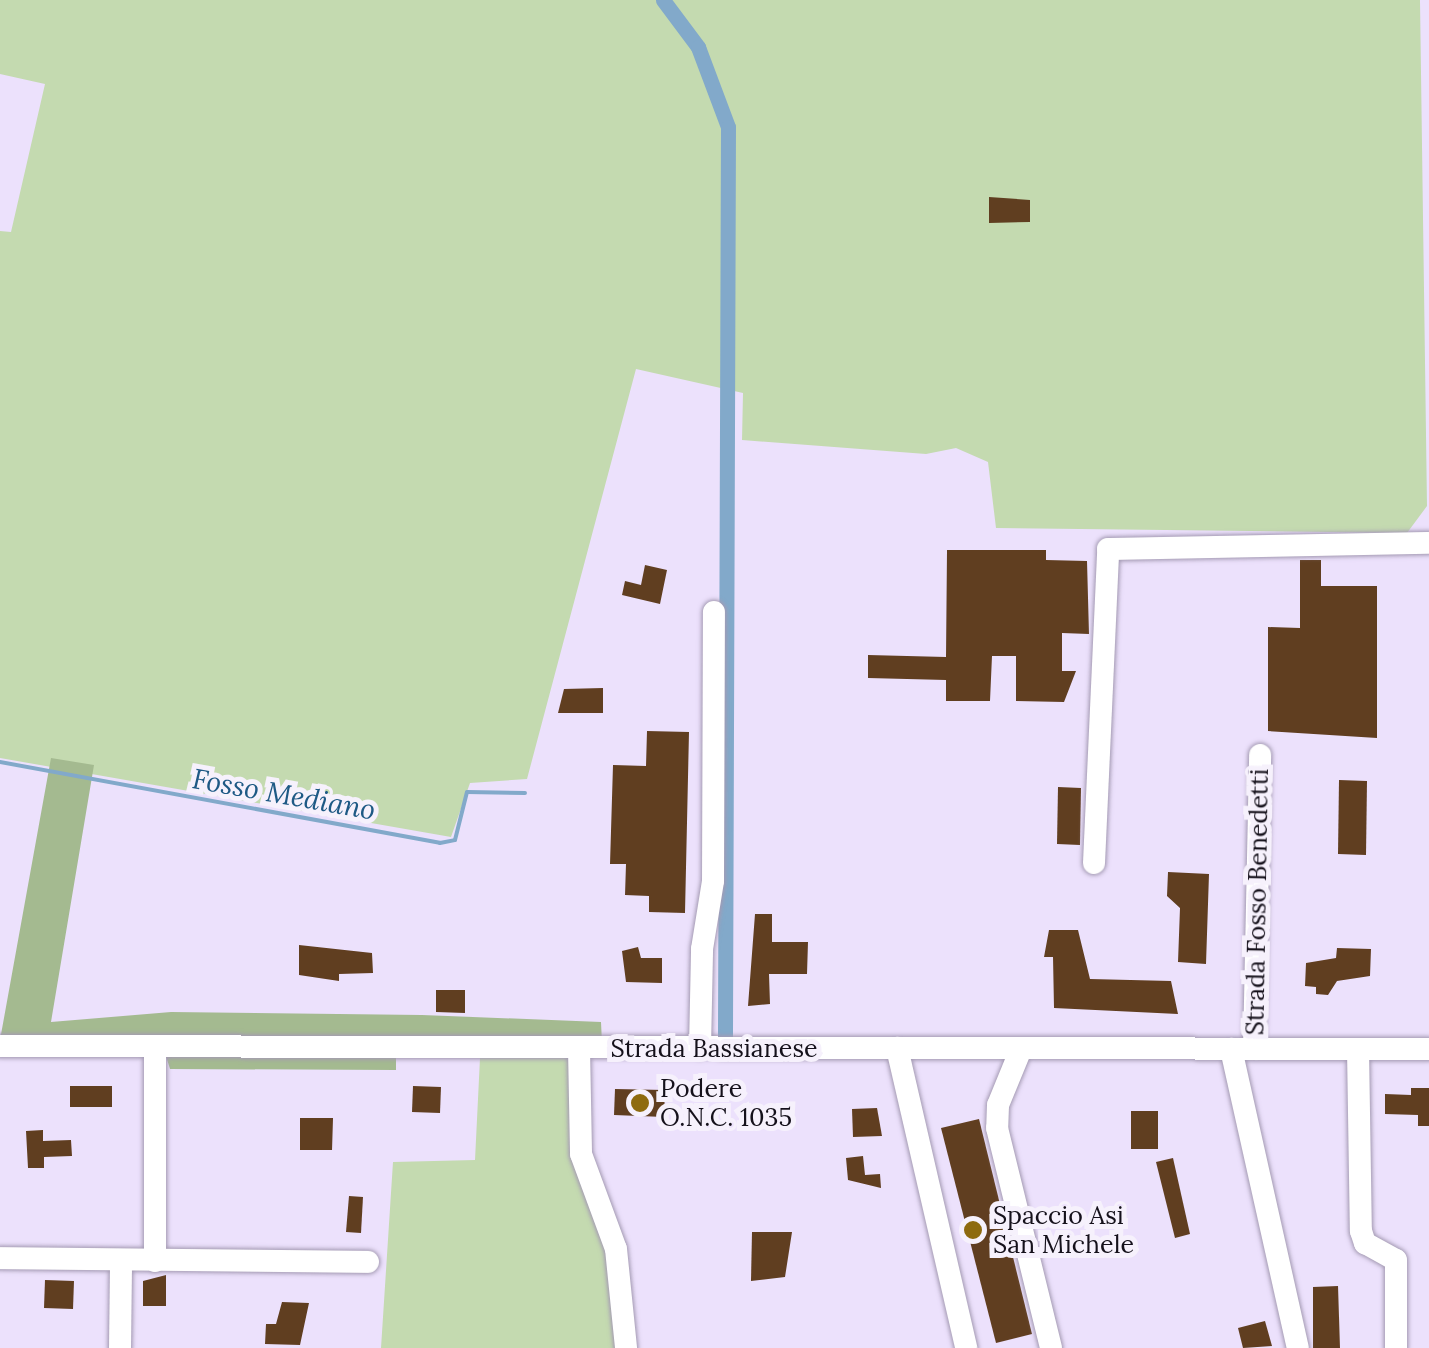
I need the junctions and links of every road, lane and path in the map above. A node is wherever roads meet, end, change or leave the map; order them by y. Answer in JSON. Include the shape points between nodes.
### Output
{"nodes":[{"id":1,"x":1429,"y":543,"type":"edge"},
{"id":2,"x":714,"y":612,"type":"dead end"},
{"id":3,"x":1260,"y":755,"type":"dead end"},
{"id":4,"x":1094,"y":864,"type":"dead end"},
{"id":5,"x":0,"y":1046,"type":"edge"},
{"id":6,"x":156,"y":1047,"type":"junction"},
{"id":7,"x":579,"y":1048,"type":"junction"},
{"id":8,"x":700,"y":1048,"type":"junction"},
{"id":9,"x":897,"y":1048,"type":"junction"},
{"id":10,"x":1022,"y":1049,"type":"junction"},
{"id":11,"x":1242,"y":1049,"type":"junction"},
{"id":12,"x":1358,"y":1049,"type":"junction"},
{"id":13,"x":1429,"y":1049,"type":"edge"},
{"id":14,"x":0,"y":1258,"type":"edge"},
{"id":15,"x":121,"y":1260,"type":"junction"},
{"id":16,"x":155,"y":1260,"type":"junction"},
{"id":17,"x":368,"y":1262,"type":"dead end"},
{"id":18,"x":120,"y":1348,"type":"edge"},
{"id":19,"x":626,"y":1348,"type":"edge"},
{"id":20,"x":966,"y":1348,"type":"edge"},
{"id":21,"x":1051,"y":1348,"type":"edge"},
{"id":22,"x":1298,"y":1348,"type":"edge"},
{"id":23,"x":1396,"y":1348,"type":"edge"}],
"edges":[{"from":1,"to":4,"type":"street","via":[[1108,548]]},
{"from":2,"to":8,"type":"street","via":[[713,881],[702,949]]},
{"from":3,"to":11,"type":"street","name":"Strada Fosso Benedetti"},
{"from":5,"to":6,"type":"street","name":"Strada Bassianese"},
{"from":6,"to":7,"type":"street","name":"Strada Bassianese"},
{"from":6,"to":16,"type":"street"},
{"from":7,"to":8,"type":"street","name":"Strada Bassianese"},
{"from":7,"to":19,"type":"street","via":[[581,1154],[616,1249]]},
{"from":8,"to":9,"type":"street","name":"Strada Bassianese"},
{"from":9,"to":10,"type":"street","name":"Strada Bassianese"},
{"from":9,"to":20,"type":"street"},
{"from":10,"to":11,"type":"street","name":"Strada Bassianese"},
{"from":10,"to":21,"type":"street","via":[[998,1105],[997,1128]]},
{"from":11,"to":12,"type":"street","name":"Strada Bassianese"},
{"from":11,"to":22,"type":"street","name":"Strada Fosso Benedetti"},
{"from":12,"to":13,"type":"street","name":"Strada Bassianese"},
{"from":12,"to":23,"type":"street","via":[[1362,1231],[1366,1243],[1396,1260]]},
{"from":14,"to":15,"type":"street"},
{"from":15,"to":16,"type":"street"},
{"from":15,"to":18,"type":"street"},
{"from":16,"to":17,"type":"street"}]}
